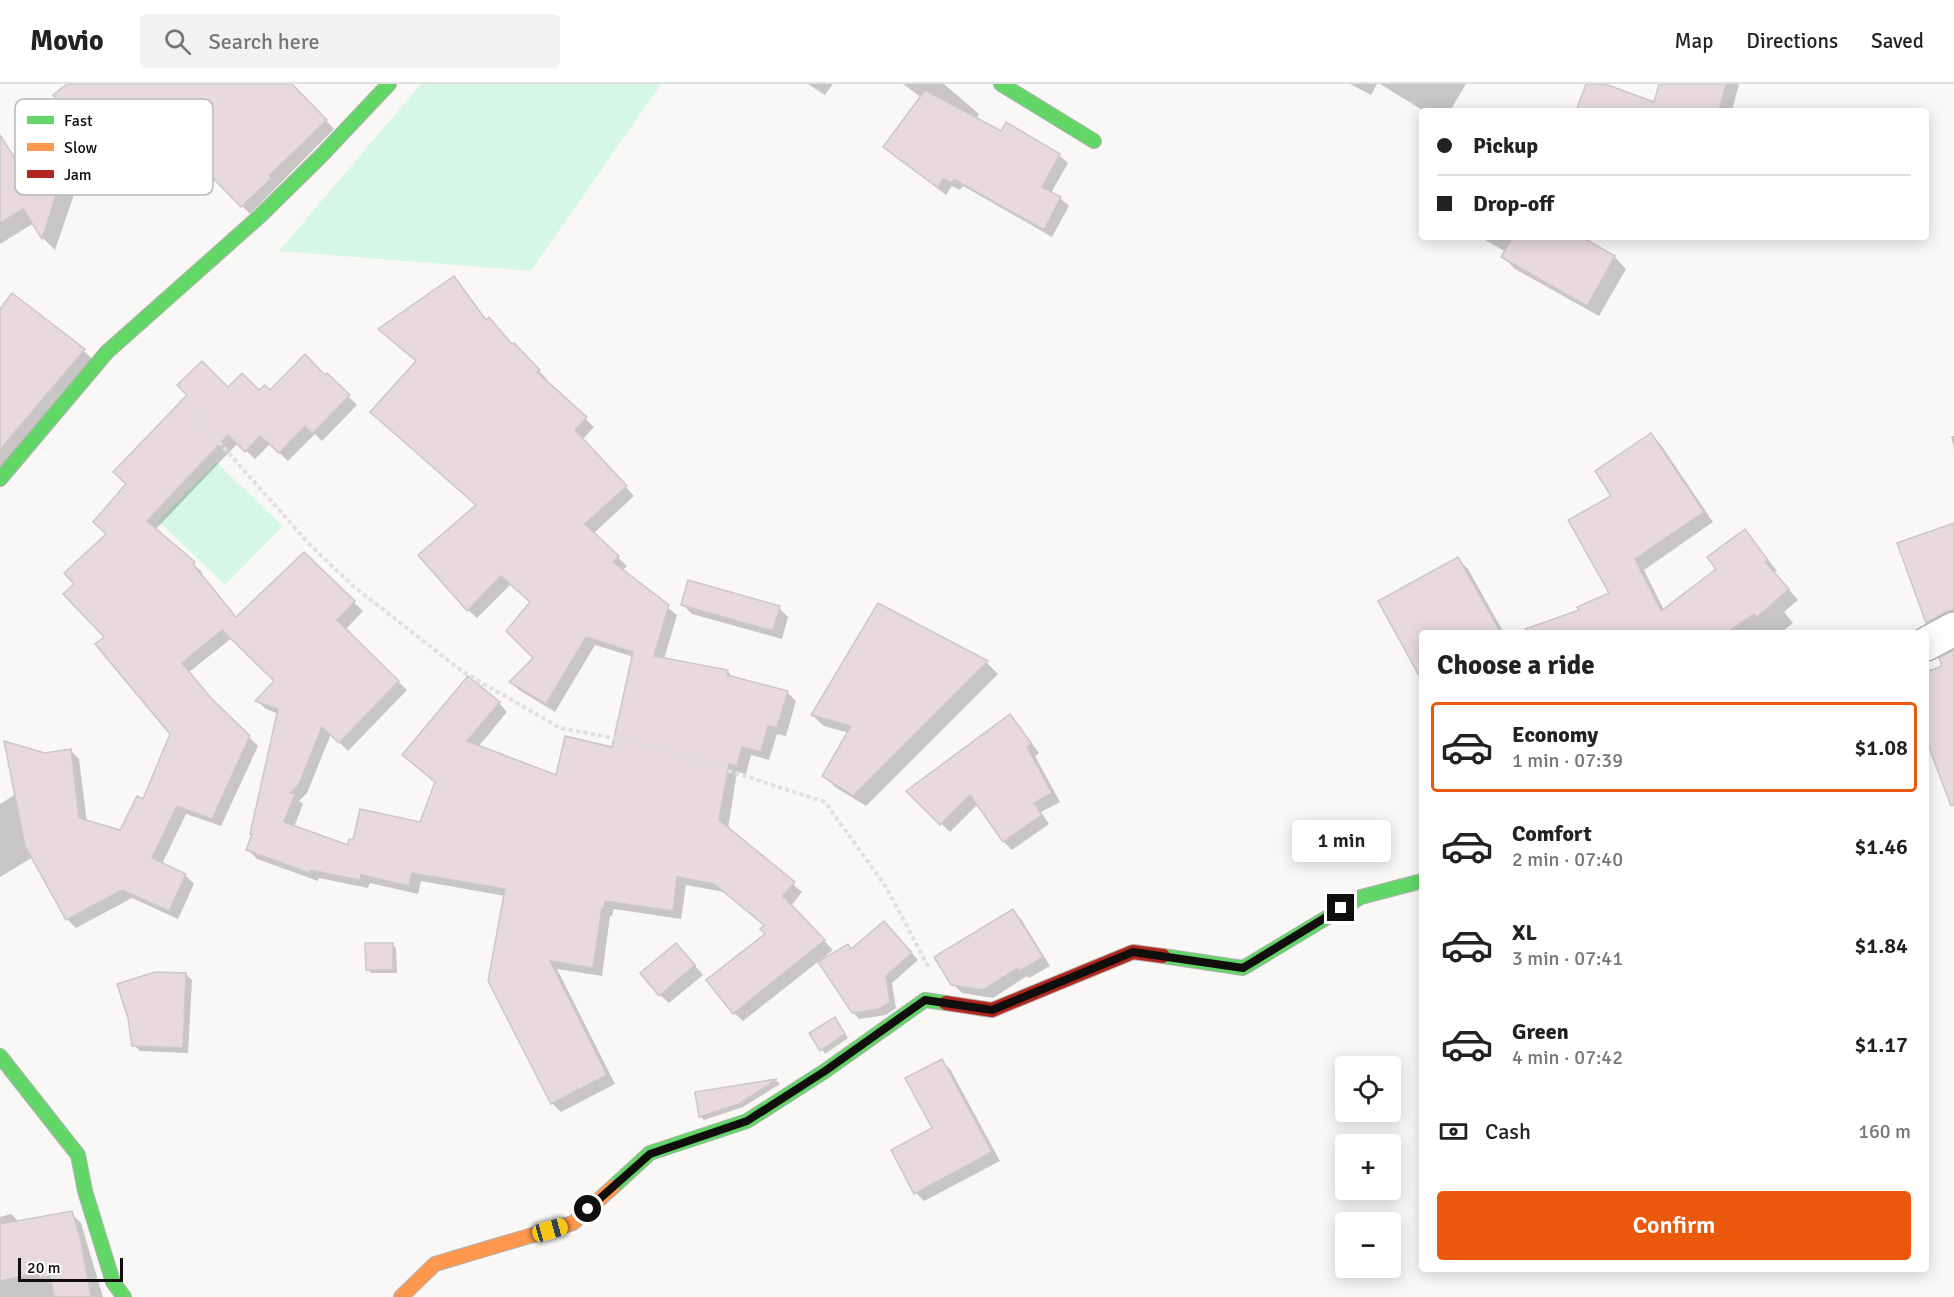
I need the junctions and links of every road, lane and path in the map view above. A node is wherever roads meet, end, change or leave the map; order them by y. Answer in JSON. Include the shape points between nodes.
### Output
{"nodes":[{"id":1,"x":388,"y":84,"type":"edge"},
{"id":2,"x":1001,"y":84,"type":"edge"},
{"id":3,"x":1094,"y":141,"type":"dead end"},
{"id":4,"x":189,"y":408,"type":"dead end"},
{"id":5,"x":0,"y":479,"type":"edge"},
{"id":6,"x":1954,"y":629,"type":"edge"},
{"id":7,"x":1929,"y":642,"type":"edge"},
{"id":8,"x":1419,"y":883,"type":"edge"},
{"id":9,"x":948,"y":1003,"type":"junction"},
{"id":10,"x":0,"y":1056,"type":"edge"},
{"id":11,"x":124,"y":1297,"type":"edge"},
{"id":12,"x":401,"y":1297,"type":"edge"}],
"edges":[{"from":1,"to":5,"type":"street","via":[[260,216],[107,352]]},
{"from":2,"to":3,"type":"street"},
{"from":4,"to":9,"type":"path","via":[[310,546],[353,586],[463,672],[560,728],[646,744],[825,802],[886,887]]},
{"from":6,"to":7,"type":"street"},
{"from":8,"to":9,"type":"street","via":[[1361,897],[1243,968],[1133,952],[992,1010]]},
{"from":9,"to":12,"type":"street","via":[[925,1000],[747,1121],[650,1154],[573,1223],[435,1263]]},
{"from":10,"to":11,"type":"street","via":[[78,1155],[113,1282]]}]}
